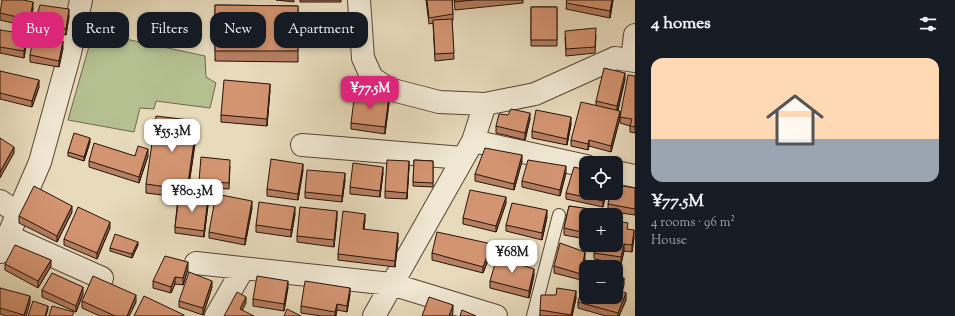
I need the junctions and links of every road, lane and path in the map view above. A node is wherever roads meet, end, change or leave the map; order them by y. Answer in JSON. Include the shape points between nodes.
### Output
{"nodes":[{"id":1,"x":81,"y":0,"type":"edge"},
{"id":2,"x":359,"y":0,"type":"edge"},
{"id":3,"x":635,"y":35,"type":"edge"},
{"id":4,"x":633,"y":60,"type":"edge"},
{"id":5,"x":485,"y":104,"type":"junction"},
{"id":6,"x":302,"y":145,"type":"dead end"},
{"id":7,"x":468,"y":149,"type":"junction"},
{"id":8,"x":579,"y":165,"type":"edge"},
{"id":9,"x":623,"y":173,"type":"edge"},
{"id":10,"x":635,"y":176,"type":"edge"},
{"id":11,"x":0,"y":201,"type":"edge"},
{"id":12,"x":18,"y":213,"type":"junction"},
{"id":13,"x":559,"y":214,"type":"dead end"},
{"id":14,"x":4,"y":244,"type":"edge"},
{"id":15,"x":196,"y":264,"type":"dead end"},
{"id":16,"x":243,"y":268,"type":"junction"},
{"id":17,"x":102,"y":278,"type":"edge"},
{"id":18,"x":391,"y":284,"type":"junction"},
{"id":19,"x":216,"y":316,"type":"edge"},
{"id":20,"x":374,"y":316,"type":"edge"},
{"id":21,"x":496,"y":316,"type":"edge"},
{"id":22,"x":533,"y":316,"type":"edge"}],
"edges":[{"from":1,"to":12,"type":"street","via":[[70,53],[40,162]]},
{"from":2,"to":5,"type":"street","via":[[363,58],[372,78],[389,89],[439,102]]},
{"from":3,"to":4,"type":"street"},
{"from":4,"to":5,"type":"street","via":[[615,58],[535,94]]},
{"from":5,"to":7,"type":"street"},
{"from":6,"to":7,"type":"street"},
{"from":7,"to":8,"type":"street"},
{"from":7,"to":18,"type":"street"},
{"from":9,"to":10,"type":"street"},
{"from":11,"to":12,"type":"street"},
{"from":12,"to":14,"type":"street"},
{"from":13,"to":22,"type":"lane"},
{"from":14,"to":17,"type":"street"},
{"from":15,"to":16,"type":"street"},
{"from":16,"to":18,"type":"street"},
{"from":16,"to":19,"type":"street"},
{"from":18,"to":20,"type":"street"},
{"from":18,"to":21,"type":"street"}]}
